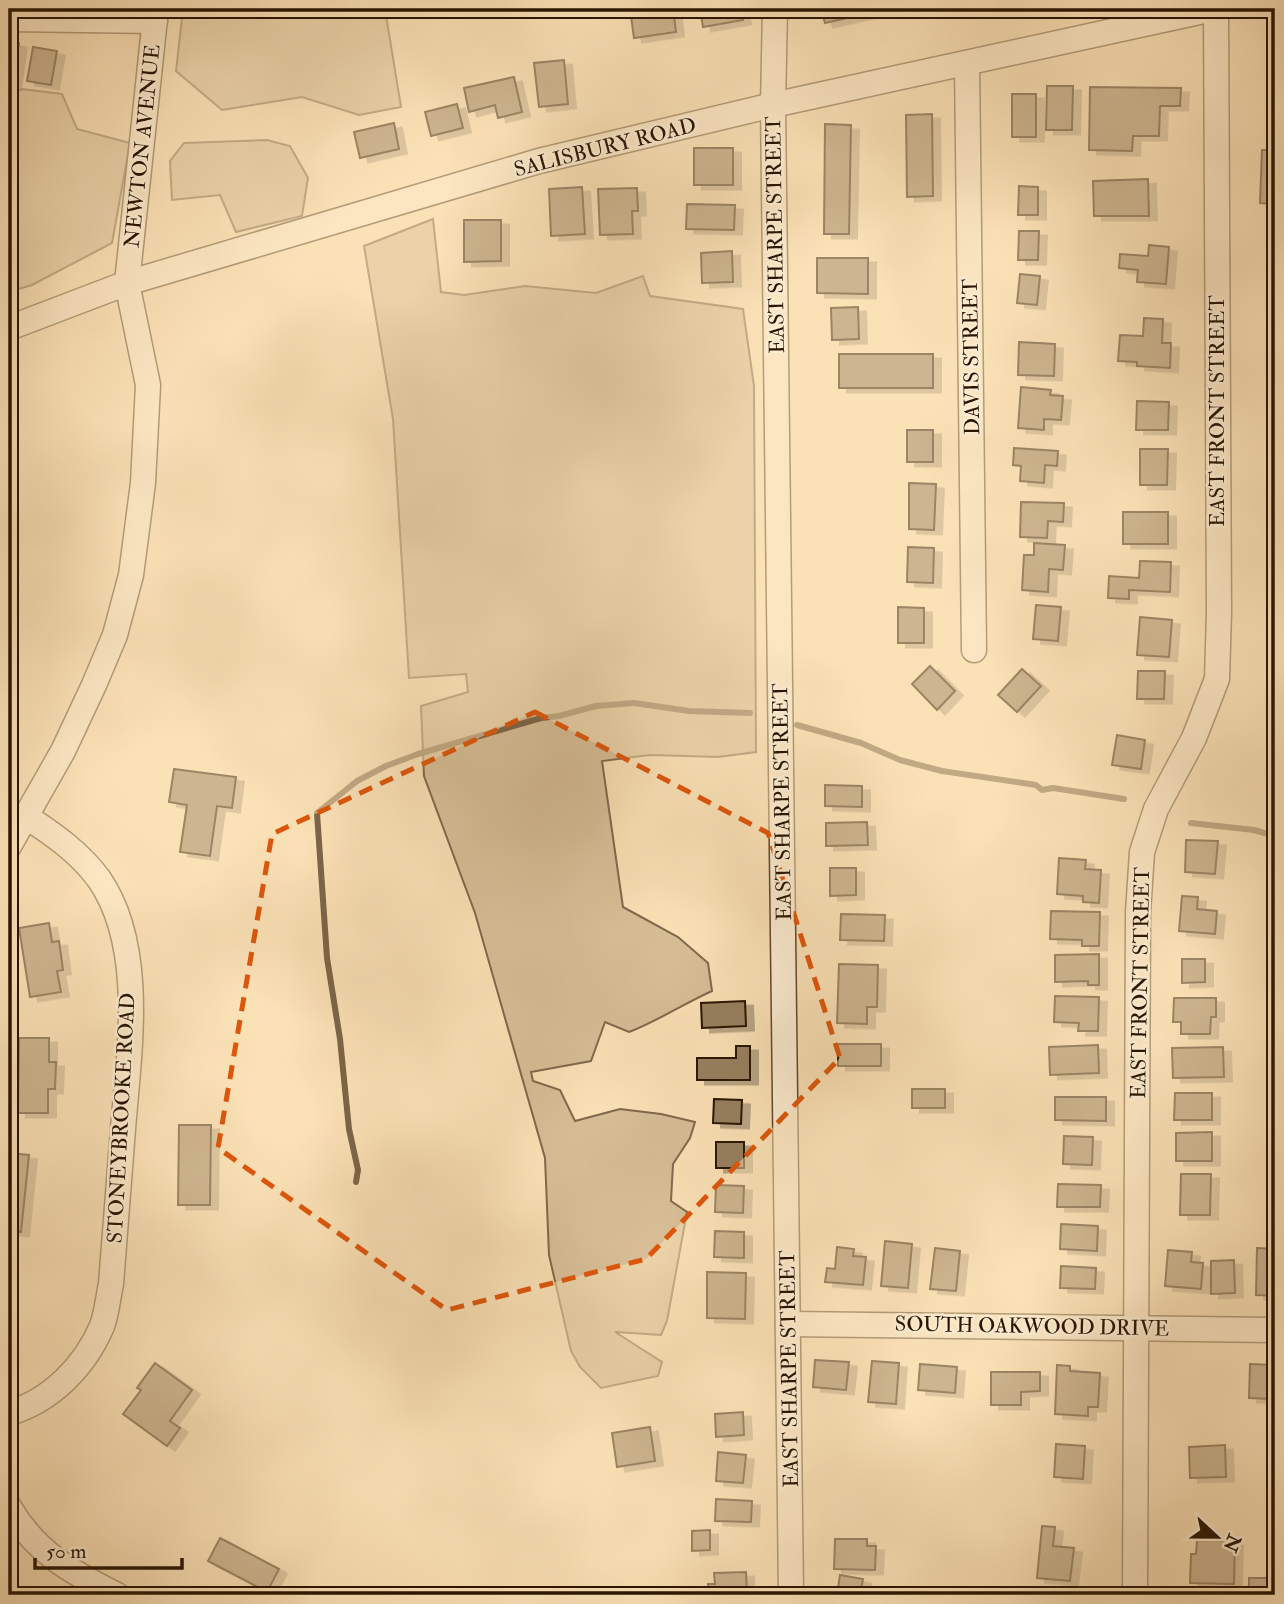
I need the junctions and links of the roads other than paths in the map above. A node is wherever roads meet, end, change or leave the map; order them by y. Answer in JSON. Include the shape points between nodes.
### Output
{"nodes":[{"id":1,"x":775,"y":9,"type":"edge"},
{"id":2,"x":1215,"y":9,"type":"edge"},
{"id":3,"x":155,"y":15,"type":"edge"},
{"id":4,"x":9,"y":19,"type":"edge"},
{"id":5,"x":967,"y":64,"type":"junction"},
{"id":6,"x":774,"y":105,"type":"junction"},
{"id":7,"x":127,"y":283,"type":"junction"},
{"id":8,"x":9,"y":328,"type":"edge"},
{"id":9,"x":974,"y":650,"type":"dead end"},
{"id":10,"x":27,"y":817,"type":"junction"},
{"id":11,"x":9,"y":846,"type":"edge"},
{"id":12,"x":789,"y":1324,"type":"junction"},
{"id":13,"x":1137,"y":1327,"type":"junction"},
{"id":14,"x":1275,"y":1330,"type":"edge"},
{"id":15,"x":9,"y":1413,"type":"edge"},
{"id":16,"x":9,"y":1507,"type":"edge"},
{"id":17,"x":117,"y":1595,"type":"edge"},
{"id":18,"x":791,"y":1595,"type":"edge"},
{"id":19,"x":1135,"y":1595,"type":"edge"}],
"edges":[{"from":1,"to":6,"type":"street","name":"EAST SHARPE STREET"},
{"from":2,"to":5,"type":"street","name":"SALISBURY ROAD"},
{"from":2,"to":13,"type":"street","name":"EAST FRONT STREET","via":[[1217,680],[1194,738],[1156,809],[1142,852]]},
{"from":3,"to":4,"type":"street"},
{"from":3,"to":7,"type":"street","name":"NEWTON AVENUE"},
{"from":5,"to":6,"type":"street","name":"SALISBURY ROAD"},
{"from":5,"to":9,"type":"street","name":"DAVIS STREET"},
{"from":6,"to":7,"type":"street","name":"SALISBURY ROAD","via":[[539,161]]},
{"from":6,"to":12,"type":"street","name":"EAST SHARPE STREET"},
{"from":7,"to":8,"type":"street","name":"SALISBURY ROAD"},
{"from":7,"to":10,"type":"street","name":"NEWTON AVENUE","via":[[148,385],[143,483],[131,575],[115,635],[94,685]]},
{"from":10,"to":11,"type":"street","name":"NEWTON AVENUE"},
{"from":10,"to":15,"type":"street","name":"STONEYBROOKE ROAD","via":[[67,844],[99,880],[120,924],[129,972],[131,1031],[111,1284],[102,1325],[82,1362],[52,1392]]},
{"from":12,"to":13,"type":"street","name":"SOUTH OAKWOOD DRIVE"},
{"from":12,"to":18,"type":"street","name":"EAST SHARPE STREET"},
{"from":13,"to":14,"type":"street","name":"SOUTH OAKWOOD DRIVE"},
{"from":13,"to":19,"type":"street","name":"EAST FRONT STREET"},
{"from":16,"to":17,"type":"street","via":[[48,1556]]}]}
